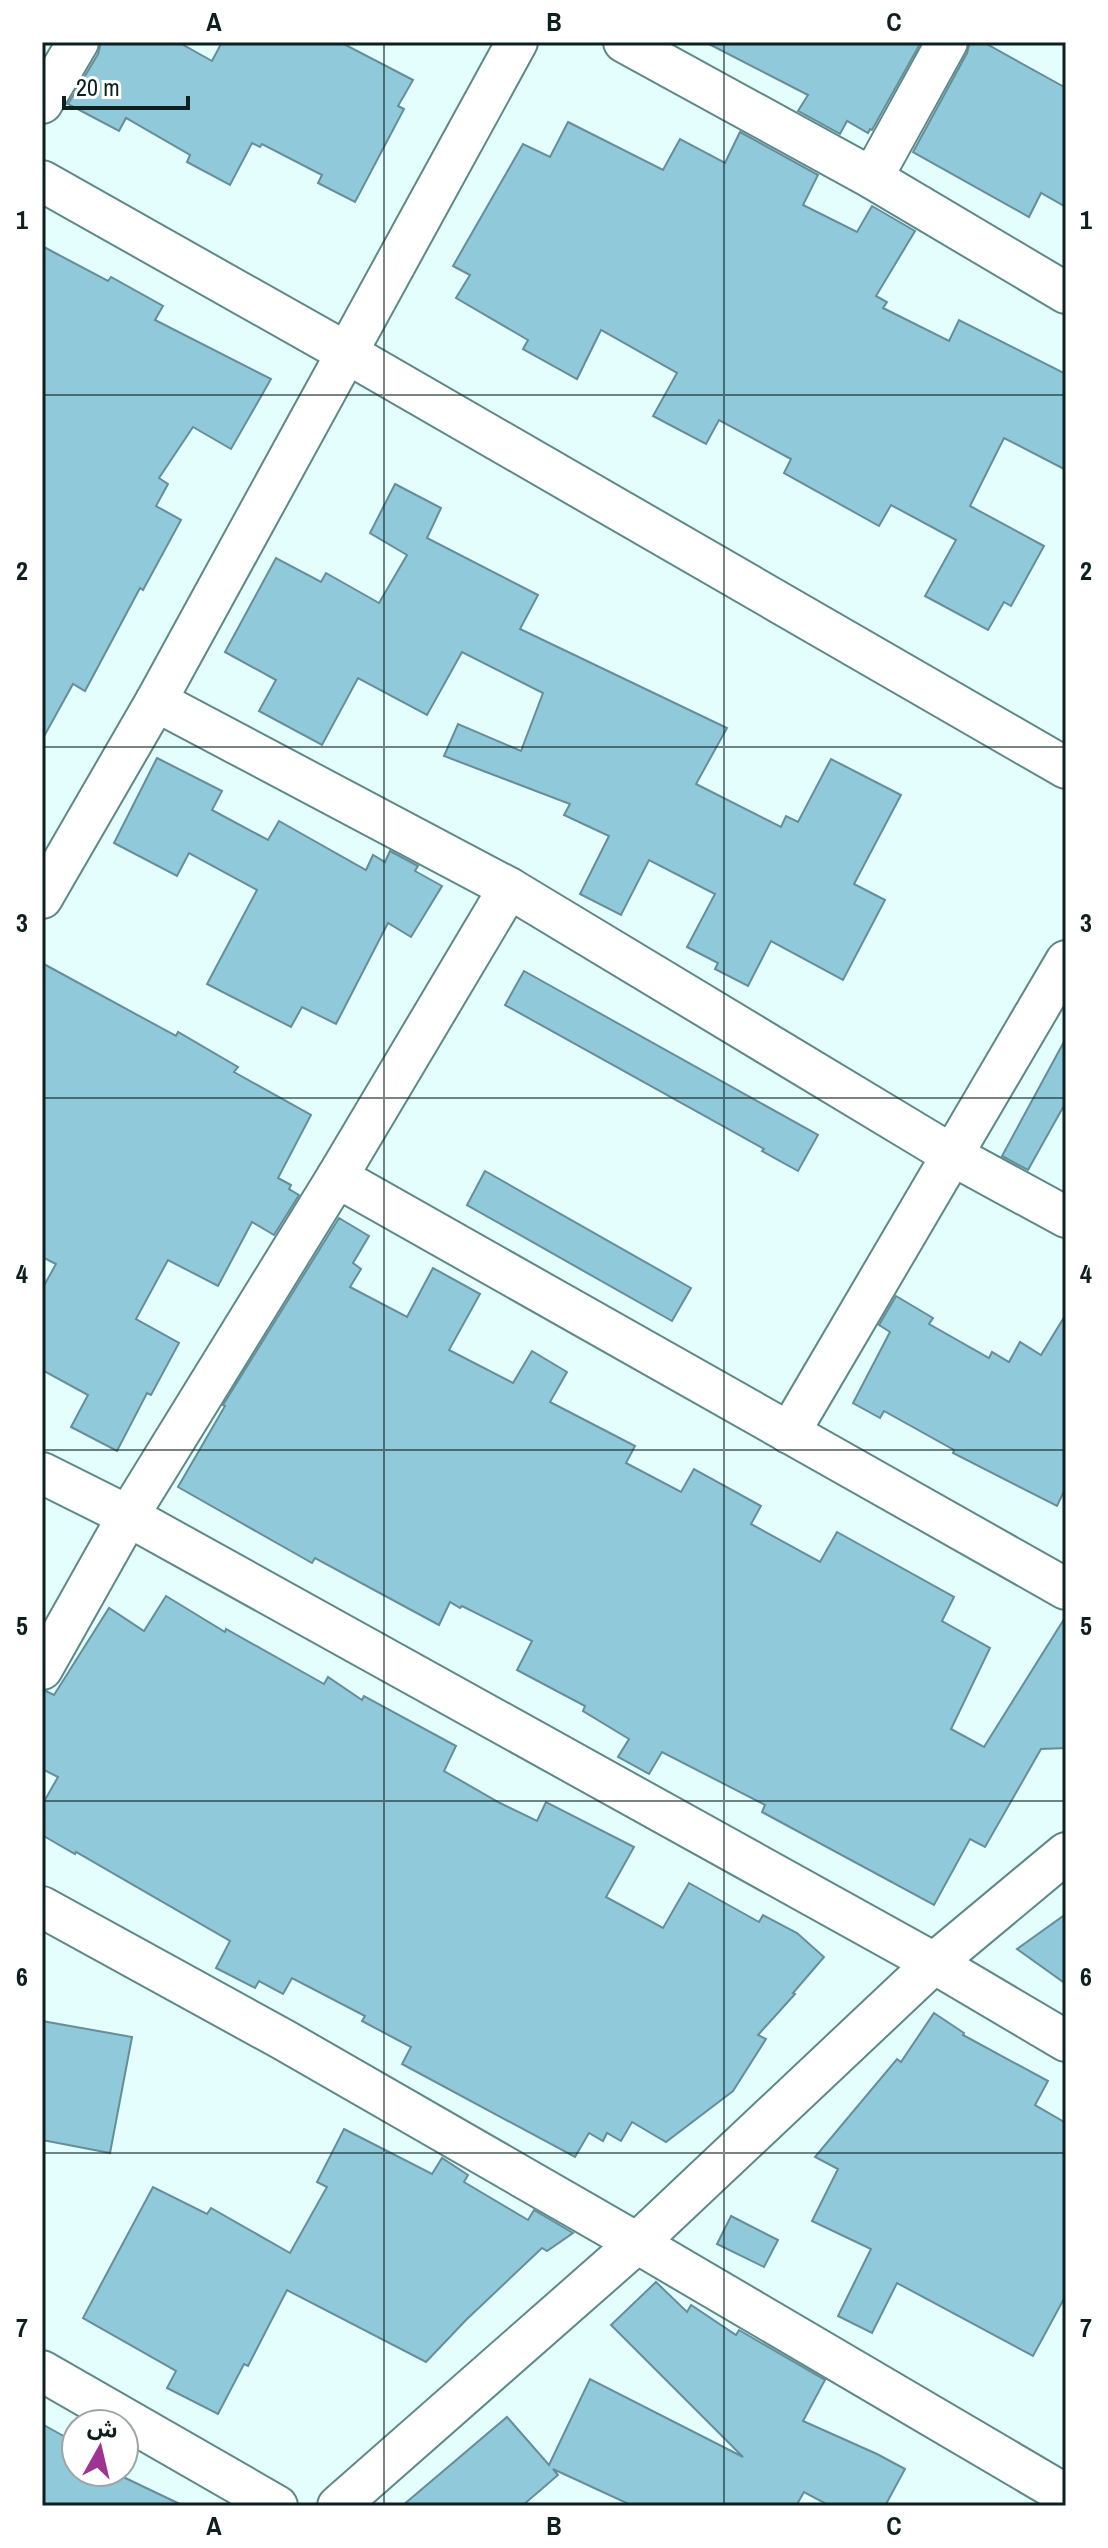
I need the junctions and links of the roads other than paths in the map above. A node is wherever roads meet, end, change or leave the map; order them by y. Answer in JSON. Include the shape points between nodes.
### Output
{"nodes":[{"id":1,"x":78,"y":42,"type":"edge"},
{"id":2,"x":517,"y":42,"type":"edge"},
{"id":3,"x":624,"y":42,"type":"edge"},
{"id":4,"x":947,"y":42,"type":"edge"},
{"id":5,"x":42,"y":103,"type":"edge"},
{"id":6,"x":872,"y":178,"type":"junction"},
{"id":7,"x":42,"y":181,"type":"edge"},
{"id":8,"x":1066,"y":293,"type":"edge"},
{"id":9,"x":347,"y":353,"type":"junction"},
{"id":10,"x":156,"y":701,"type":"junction"},
{"id":11,"x":1066,"y":768,"type":"edge"},
{"id":12,"x":509,"y":888,"type":"junction"},
{"id":13,"x":42,"y":898,"type":"edge"},
{"id":14,"x":1066,"y":961,"type":"edge"},
{"id":15,"x":952,"y":1155,"type":"junction"},
{"id":16,"x":337,"y":1177,"type":"junction"},
{"id":17,"x":1066,"y":1217,"type":"edge"},
{"id":18,"x":789,"y":1433,"type":"junction"},
{"id":19,"x":42,"y":1473,"type":"edge"},
{"id":20,"x":128,"y":1516,"type":"junction"},
{"id":21,"x":1066,"y":1589,"type":"edge"},
{"id":22,"x":42,"y":1669,"type":"edge"},
{"id":23,"x":1066,"y":1853,"type":"edge"},
{"id":24,"x":42,"y":1907,"type":"edge"},
{"id":25,"x":934,"y":1963,"type":"junction"},
{"id":26,"x":1066,"y":2041,"type":"edge"},
{"id":27,"x":637,"y":2243,"type":"junction"},
{"id":28,"x":42,"y":2371,"type":"edge"},
{"id":29,"x":1066,"y":2495,"type":"edge"},
{"id":30,"x":277,"y":2506,"type":"edge"},
{"id":31,"x":338,"y":2506,"type":"edge"}],
"edges":[{"from":1,"to":5,"type":"street"},
{"from":2,"to":9,"type":"street"},
{"from":3,"to":6,"type":"street"},
{"from":4,"to":6,"type":"street"},
{"from":6,"to":8,"type":"street"},
{"from":7,"to":9,"type":"street"},
{"from":9,"to":10,"type":"street"},
{"from":9,"to":11,"type":"street"},
{"from":10,"to":12,"type":"street"},
{"from":10,"to":13,"type":"street"},
{"from":12,"to":15,"type":"street"},
{"from":12,"to":16,"type":"street"},
{"from":14,"to":15,"type":"street"},
{"from":15,"to":17,"type":"street"},
{"from":15,"to":18,"type":"street"},
{"from":16,"to":18,"type":"street"},
{"from":16,"to":20,"type":"street"},
{"from":18,"to":21,"type":"street"},
{"from":19,"to":20,"type":"street"},
{"from":20,"to":22,"type":"street"},
{"from":20,"to":25,"type":"street"},
{"from":23,"to":25,"type":"street"},
{"from":24,"to":27,"type":"street"},
{"from":25,"to":26,"type":"street"},
{"from":25,"to":27,"type":"street"},
{"from":27,"to":29,"type":"street"},
{"from":27,"to":31,"type":"street"},
{"from":28,"to":30,"type":"street"}]}
